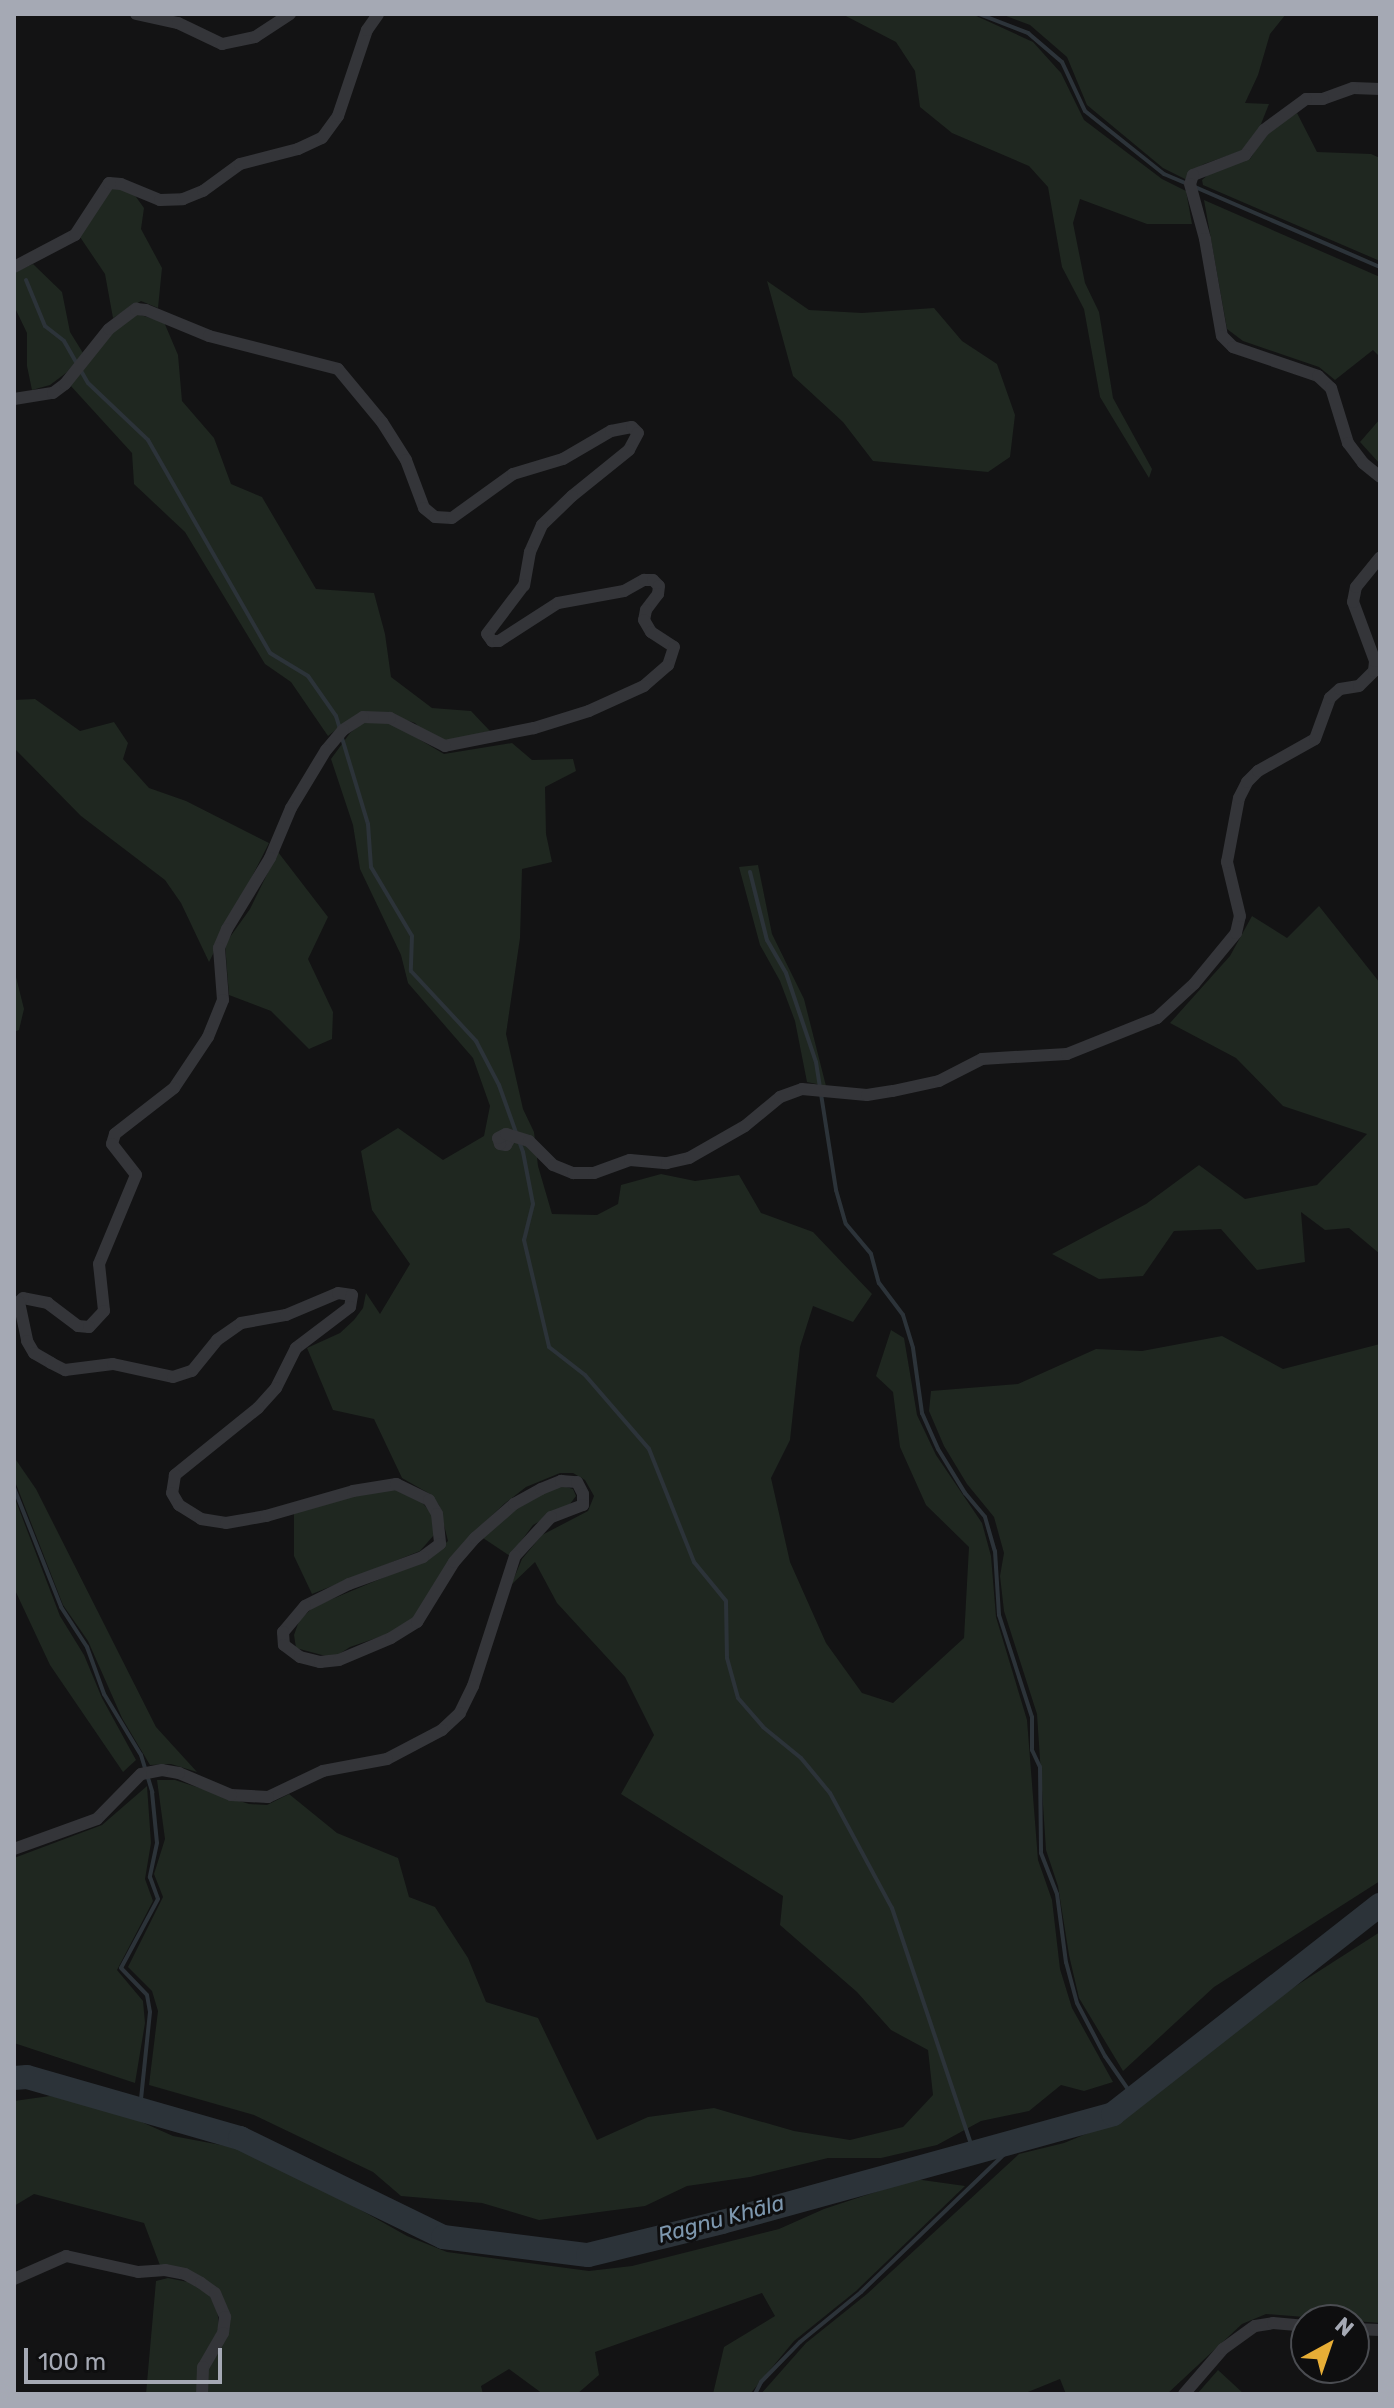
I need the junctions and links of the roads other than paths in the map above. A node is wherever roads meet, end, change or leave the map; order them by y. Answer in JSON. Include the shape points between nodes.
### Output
{"nodes":[{"id":1,"x":136,"y":14,"type":"edge"},
{"id":2,"x":290,"y":14,"type":"edge"},
{"id":3,"x":378,"y":14,"type":"edge"},
{"id":4,"x":1380,"y":89,"type":"edge"},
{"id":5,"x":14,"y":267,"type":"edge"},
{"id":6,"x":14,"y":399,"type":"edge"},
{"id":7,"x":1380,"y":477,"type":"edge"},
{"id":8,"x":1380,"y":557,"type":"edge"},
{"id":9,"x":510,"y":1138,"type":"dead end"},
{"id":10,"x":14,"y":1849,"type":"edge"},
{"id":11,"x":14,"y":2279,"type":"edge"},
{"id":12,"x":1290,"y":2325,"type":"edge"},
{"id":13,"x":202,"y":2394,"type":"edge"},
{"id":14,"x":1184,"y":2394,"type":"edge"}],
"edges":[{"from":1,"to":2,"type":"street","via":[[178,23],[222,44],[255,37]]},
{"from":3,"to":5,"type":"street","via":[[367,30],[338,116],[322,138],[240,164],[183,199],[160,200],[109,183],[75,235]]},
{"from":4,"to":7,"type":"street","via":[[1353,88],[1306,99],[1264,130],[1245,155],[1193,175],[1190,184],[1222,336],[1233,347],[1318,376],[1331,388],[1348,443]]},
{"from":6,"to":10,"type":"street","via":[[53,393],[109,329],[136,309],[146,310],[209,336],[338,369],[406,460],[424,508],[435,517],[452,518],[513,474],[563,459],[611,431],[632,427],[638,433],[629,450],[542,525],[524,585],[487,634],[499,641],[558,603],[653,580],[658,594],[644,620],[651,632],[674,647],[668,665],[644,686],[534,728],[445,746],[390,718],[363,717],[343,730],[291,808],[270,858],[227,929],[219,948],[223,1000],[208,1037],[174,1088],[115,1134],[112,1144],[118,1156],[136,1175],[99,1264],[104,1311],[89,1327],[78,1326],[48,1303],[23,1298],[19,1302],[34,1353],[65,1370],[113,1364],[173,1377],[192,1371],[217,1340],[241,1323],[286,1315],[338,1293],[352,1295],[350,1307],[296,1348],[276,1388],[258,1408],[175,1475],[172,1493],[179,1505],[201,1519],[226,1523],[396,1484],[429,1500],[437,1514],[440,1544],[423,1557],[305,1606],[283,1632],[284,1645],[300,1657],[339,1660],[417,1622],[475,1538],[514,1504],[541,1489],[561,1481],[577,1482],[583,1505],[551,1517],[515,1556],[473,1686],[460,1713],[442,1730],[387,1759],[323,1771],[268,1797],[216,1791],[179,1773],[141,1774],[97,1819]]},
{"from":8,"to":9,"type":"street","via":[[1356,587],[1353,602],[1374,671],[1359,686],[1340,689],[1330,698],[1315,739],[1247,782],[1227,862],[1240,916],[1236,933],[1157,1018],[1067,1054],[982,1059],[939,1081],[893,1091],[867,1095],[802,1089],[780,1097],[745,1126],[689,1158],[667,1163],[630,1160],[594,1173],[573,1173],[553,1165],[529,1141]]},
{"from":11,"to":13,"type":"street","via":[[66,2256],[138,2272],[175,2272],[201,2283],[215,2293],[225,2317],[223,2333],[203,2367]]},
{"from":12,"to":14,"type":"street","via":[[1255,2326],[1223,2349]]}]}
